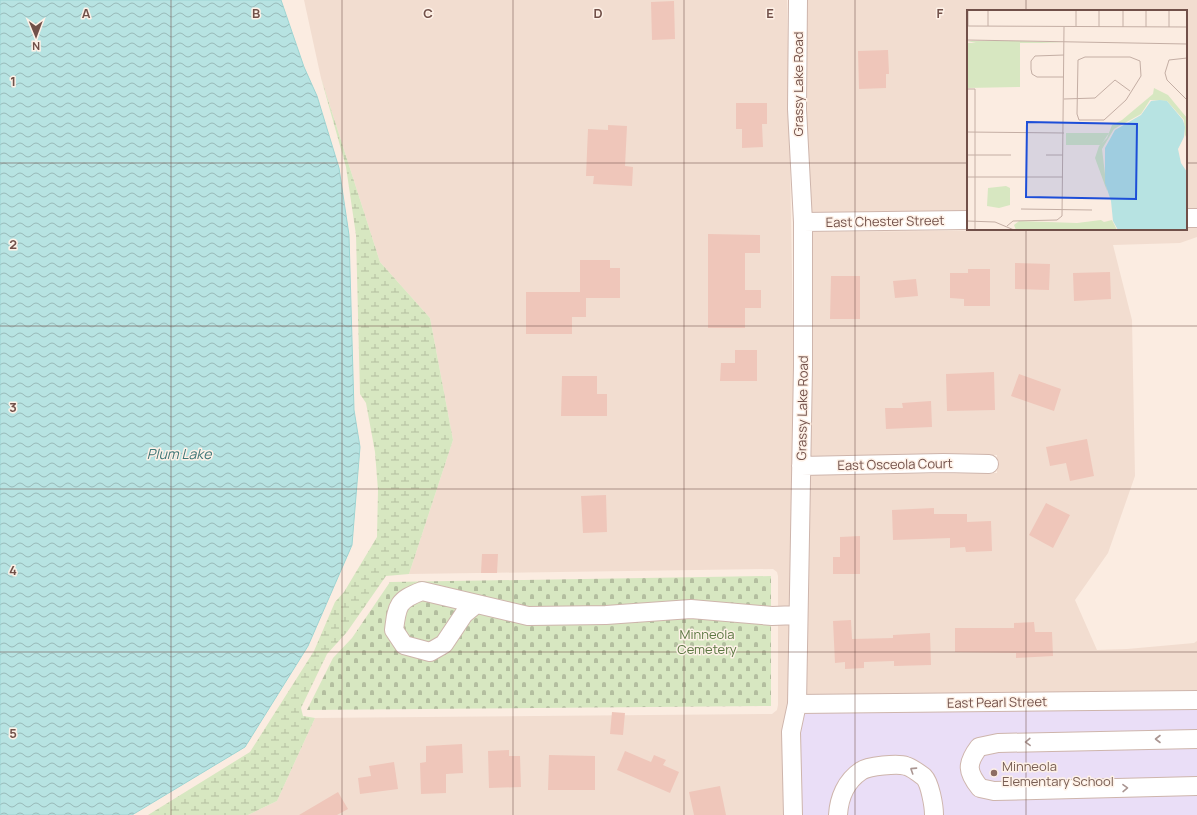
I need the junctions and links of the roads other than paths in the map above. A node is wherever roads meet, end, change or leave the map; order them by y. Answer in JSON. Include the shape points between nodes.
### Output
{"nodes":[{"id":1,"x":798,"y":0,"type":"edge"},
{"id":2,"x":967,"y":220,"type":"edge"},
{"id":3,"x":803,"y":222,"type":"junction"},
{"id":4,"x":989,"y":464,"type":"dead end"},
{"id":5,"x":801,"y":466,"type":"junction"},
{"id":6,"x":475,"y":605,"type":"dead end"},
{"id":7,"x":798,"y":615,"type":"junction"},
{"id":8,"x":1197,"y":700,"type":"edge"},
{"id":9,"x":797,"y":704,"type":"junction"},
{"id":10,"x":1197,"y":739,"type":"edge"},
{"id":11,"x":1197,"y":786,"type":"edge"},
{"id":12,"x":793,"y":815,"type":"edge"},
{"id":13,"x":838,"y":815,"type":"edge"},
{"id":14,"x":934,"y":815,"type":"edge"}],
"edges":[{"from":1,"to":3,"type":"street","name":"Grassy Lake Road","via":[[797,109]]},
{"from":2,"to":3,"type":"street","name":"East Chester Street"},
{"from":3,"to":5,"type":"street","name":"Grassy Lake Road"},
{"from":4,"to":5,"type":"street","name":"East Osceola Court"},
{"from":5,"to":7,"type":"street","name":"Grassy Lake Road"},
{"from":6,"to":7,"type":"street","via":[[528,616],[606,615],[692,609],[772,616]]},
{"from":7,"to":9,"type":"street","name":"Grassy Lake Road"},
{"from":8,"to":9,"type":"street","name":"East Pearl Street"},
{"from":9,"to":12,"type":"street","name":"Grassy Lake Road","via":[[791,732]]},
{"from":10,"to":11,"type":"street","one_way":true,"via":[[998,743],[979,747],[970,759],[970,776],[980,788],[994,791]]},
{"from":14,"to":13,"type":"street","one_way":true,"via":[[934,804],[925,778],[906,766],[892,765],[862,770],[848,783],[839,802]]}]}
